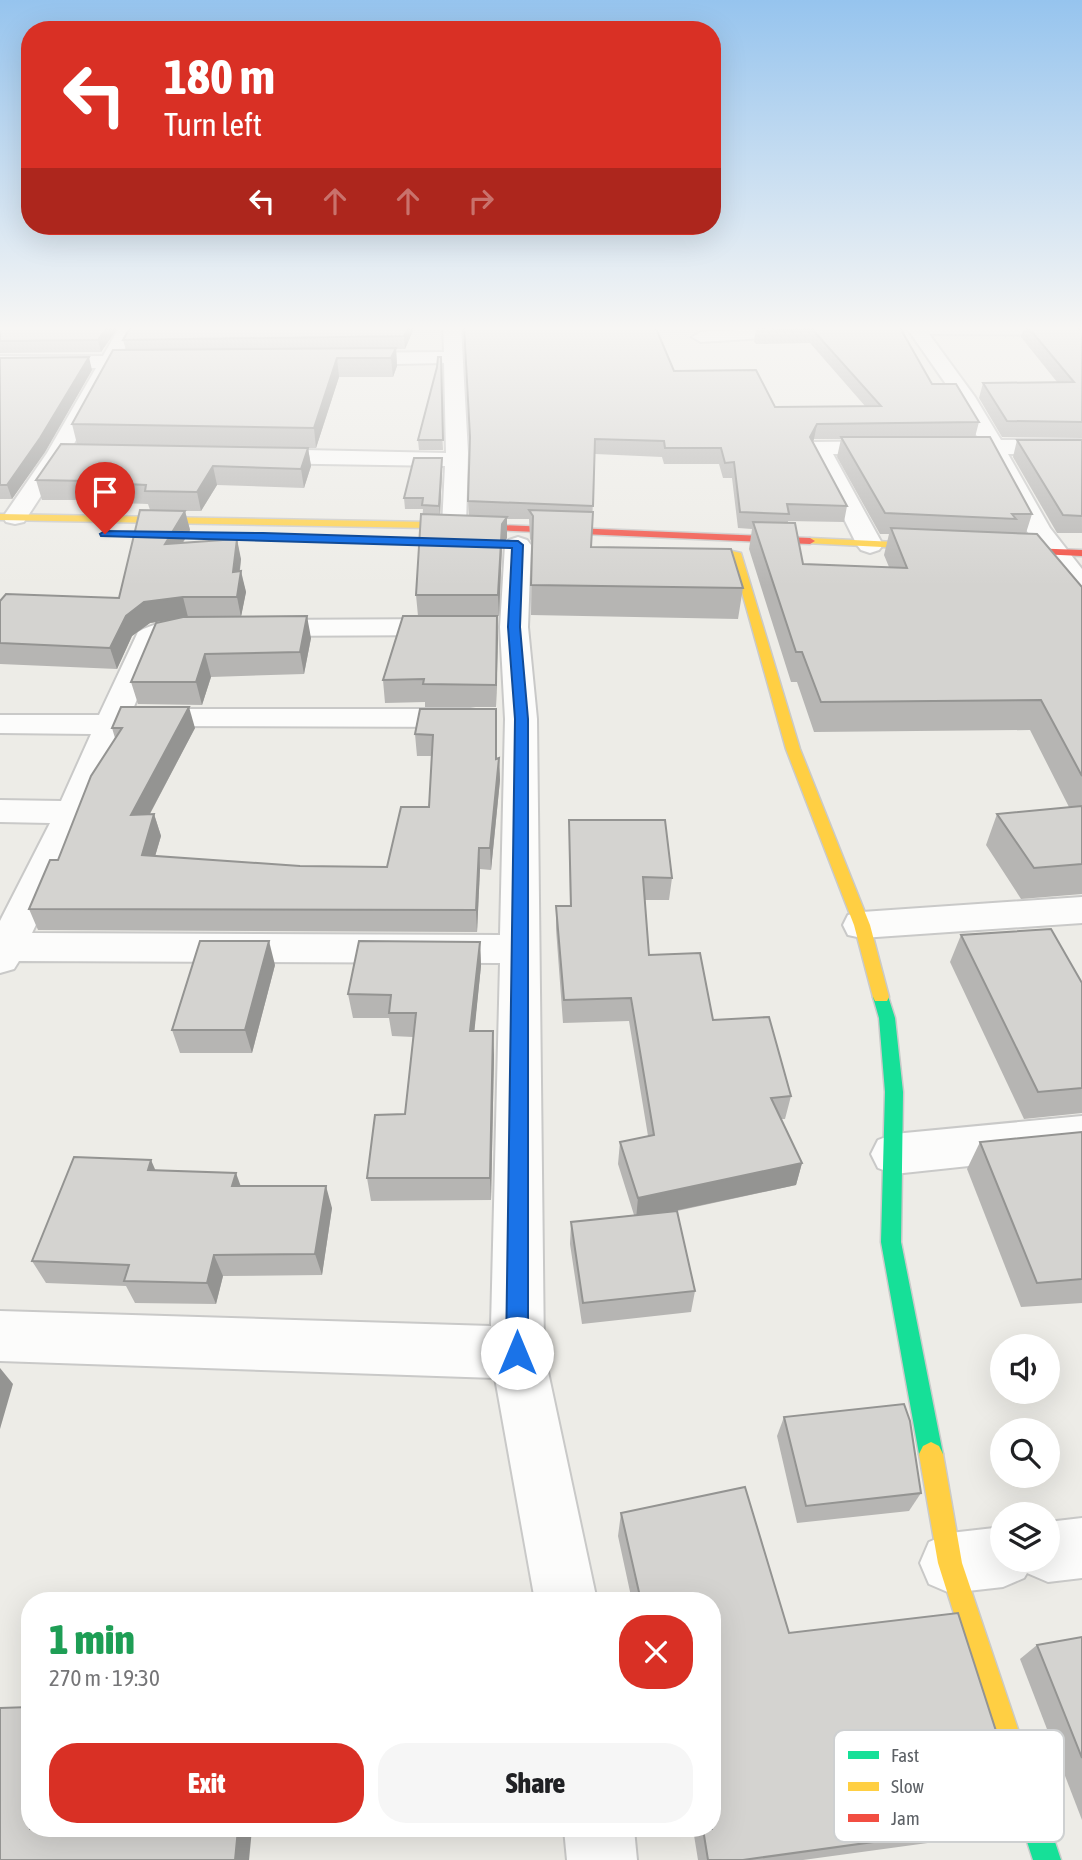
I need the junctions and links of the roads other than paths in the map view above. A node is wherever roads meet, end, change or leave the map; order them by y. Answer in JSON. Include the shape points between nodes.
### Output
{"nodes":[{"id":1,"x":81,"y":413,"type":"edge"},
{"id":2,"x":455,"y":413,"type":"edge"},
{"id":3,"x":974,"y":413,"type":"edge"},
{"id":4,"x":993,"y":447,"type":"junction"},
{"id":5,"x":1082,"y":447,"type":"edge"},
{"id":6,"x":58,"y":453,"type":"junction"},
{"id":7,"x":85,"y":453,"type":"edge"},
{"id":8,"x":232,"y":455,"type":"edge"},
{"id":9,"x":457,"y":460,"type":"junction"},
{"id":10,"x":8,"y":517,"type":"edge"},
{"id":11,"x":454,"y":526,"type":"junction"},
{"id":12,"x":0,"y":533,"type":"edge"},
{"id":13,"x":518,"y":545,"type":"junction"},
{"id":14,"x":870,"y":545,"type":"junction"},
{"id":15,"x":950,"y":548,"type":"edge"},
{"id":16,"x":977,"y":549,"type":"edge"},
{"id":17,"x":736,"y":553,"type":"junction"},
{"id":18,"x":942,"y":562,"type":"edge"},
{"id":19,"x":996,"y":565,"type":"edge"},
{"id":20,"x":1073,"y":565,"type":"edge"},
{"id":21,"x":514,"y":627,"type":"junction"},
{"id":22,"x":521,"y":719,"type":"junction"},
{"id":23,"x":113,"y":721,"type":"junction"},
{"id":24,"x":0,"y":724,"type":"edge"},
{"id":25,"x":0,"y":811,"type":"edge"},
{"id":26,"x":74,"y":812,"type":"junction"},
{"id":27,"x":1082,"y":910,"type":"edge"},
{"id":28,"x":862,"y":925,"type":"junction"},
{"id":29,"x":520,"y":949,"type":"junction"},
{"id":30,"x":2,"y":951,"type":"edge"},
{"id":31,"x":1082,"y":1135,"type":"edge"},
{"id":32,"x":894,"y":1154,"type":"junction"},
{"id":33,"x":0,"y":1336,"type":"edge"},
{"id":34,"x":517,"y":1353,"type":"junction"},
{"id":35,"x":1082,"y":1548,"type":"edge"},
{"id":36,"x":1060,"y":1551,"type":"edge"},
{"id":37,"x":976,"y":1560,"type":"edge"},
{"id":38,"x":564,"y":1592,"type":"edge"},
{"id":39,"x":1016,"y":1730,"type":"edge"},
{"id":40,"x":600,"y":1837,"type":"edge"},
{"id":41,"x":1043,"y":1842,"type":"edge"},
{"id":42,"x":602,"y":1860,"type":"edge"},
{"id":43,"x":1047,"y":1860,"type":"edge"}],
"edges":[{"from":1,"to":6,"type":"street"},
{"from":2,"to":9,"type":"street"},
{"from":3,"to":4,"type":"street"},
{"from":4,"to":5,"type":"street"},
{"from":4,"to":14,"type":"street","via":[[822,447]]},
{"from":4,"to":20,"type":"street"},
{"from":6,"to":7,"type":"street"},
{"from":6,"to":10,"type":"street"},
{"from":8,"to":9,"type":"street"},
{"from":9,"to":11,"type":"street"},
{"from":10,"to":11,"type":"main road"},
{"from":11,"to":14,"type":"main road"},
{"from":12,"to":13,"type":"main road"},
{"from":13,"to":17,"type":"main road"},
{"from":13,"to":21,"type":"street"},
{"from":14,"to":15,"type":"main road"},
{"from":16,"to":20,"type":"main road"},
{"from":17,"to":18,"type":"main road"},
{"from":17,"to":28,"type":"main road","via":[[793,749]]},
{"from":19,"to":20,"type":"main road"},
{"from":21,"to":22,"type":"street"},
{"from":21,"to":23,"type":"street","via":[[188,628],[158,632],[148,638]]},
{"from":22,"to":23,"type":"street"},
{"from":22,"to":29,"type":"street"},
{"from":23,"to":24,"type":"street"},
{"from":23,"to":26,"type":"street"},
{"from":25,"to":26,"type":"street"},
{"from":26,"to":30,"type":"street"},
{"from":27,"to":28,"type":"street"},
{"from":28,"to":32,"type":"main road","via":[[887,1018]]},
{"from":29,"to":30,"type":"street"},
{"from":29,"to":34,"type":"street"},
{"from":31,"to":32,"type":"street"},
{"from":32,"to":37,"type":"main road","via":[[891,1242],[920,1388]]},
{"from":33,"to":34,"type":"street"},
{"from":34,"to":38,"type":"street"},
{"from":35,"to":36,"type":"street"},
{"from":37,"to":39,"type":"main road"},
{"from":40,"to":42,"type":"street"},
{"from":41,"to":43,"type":"main road"}]}
